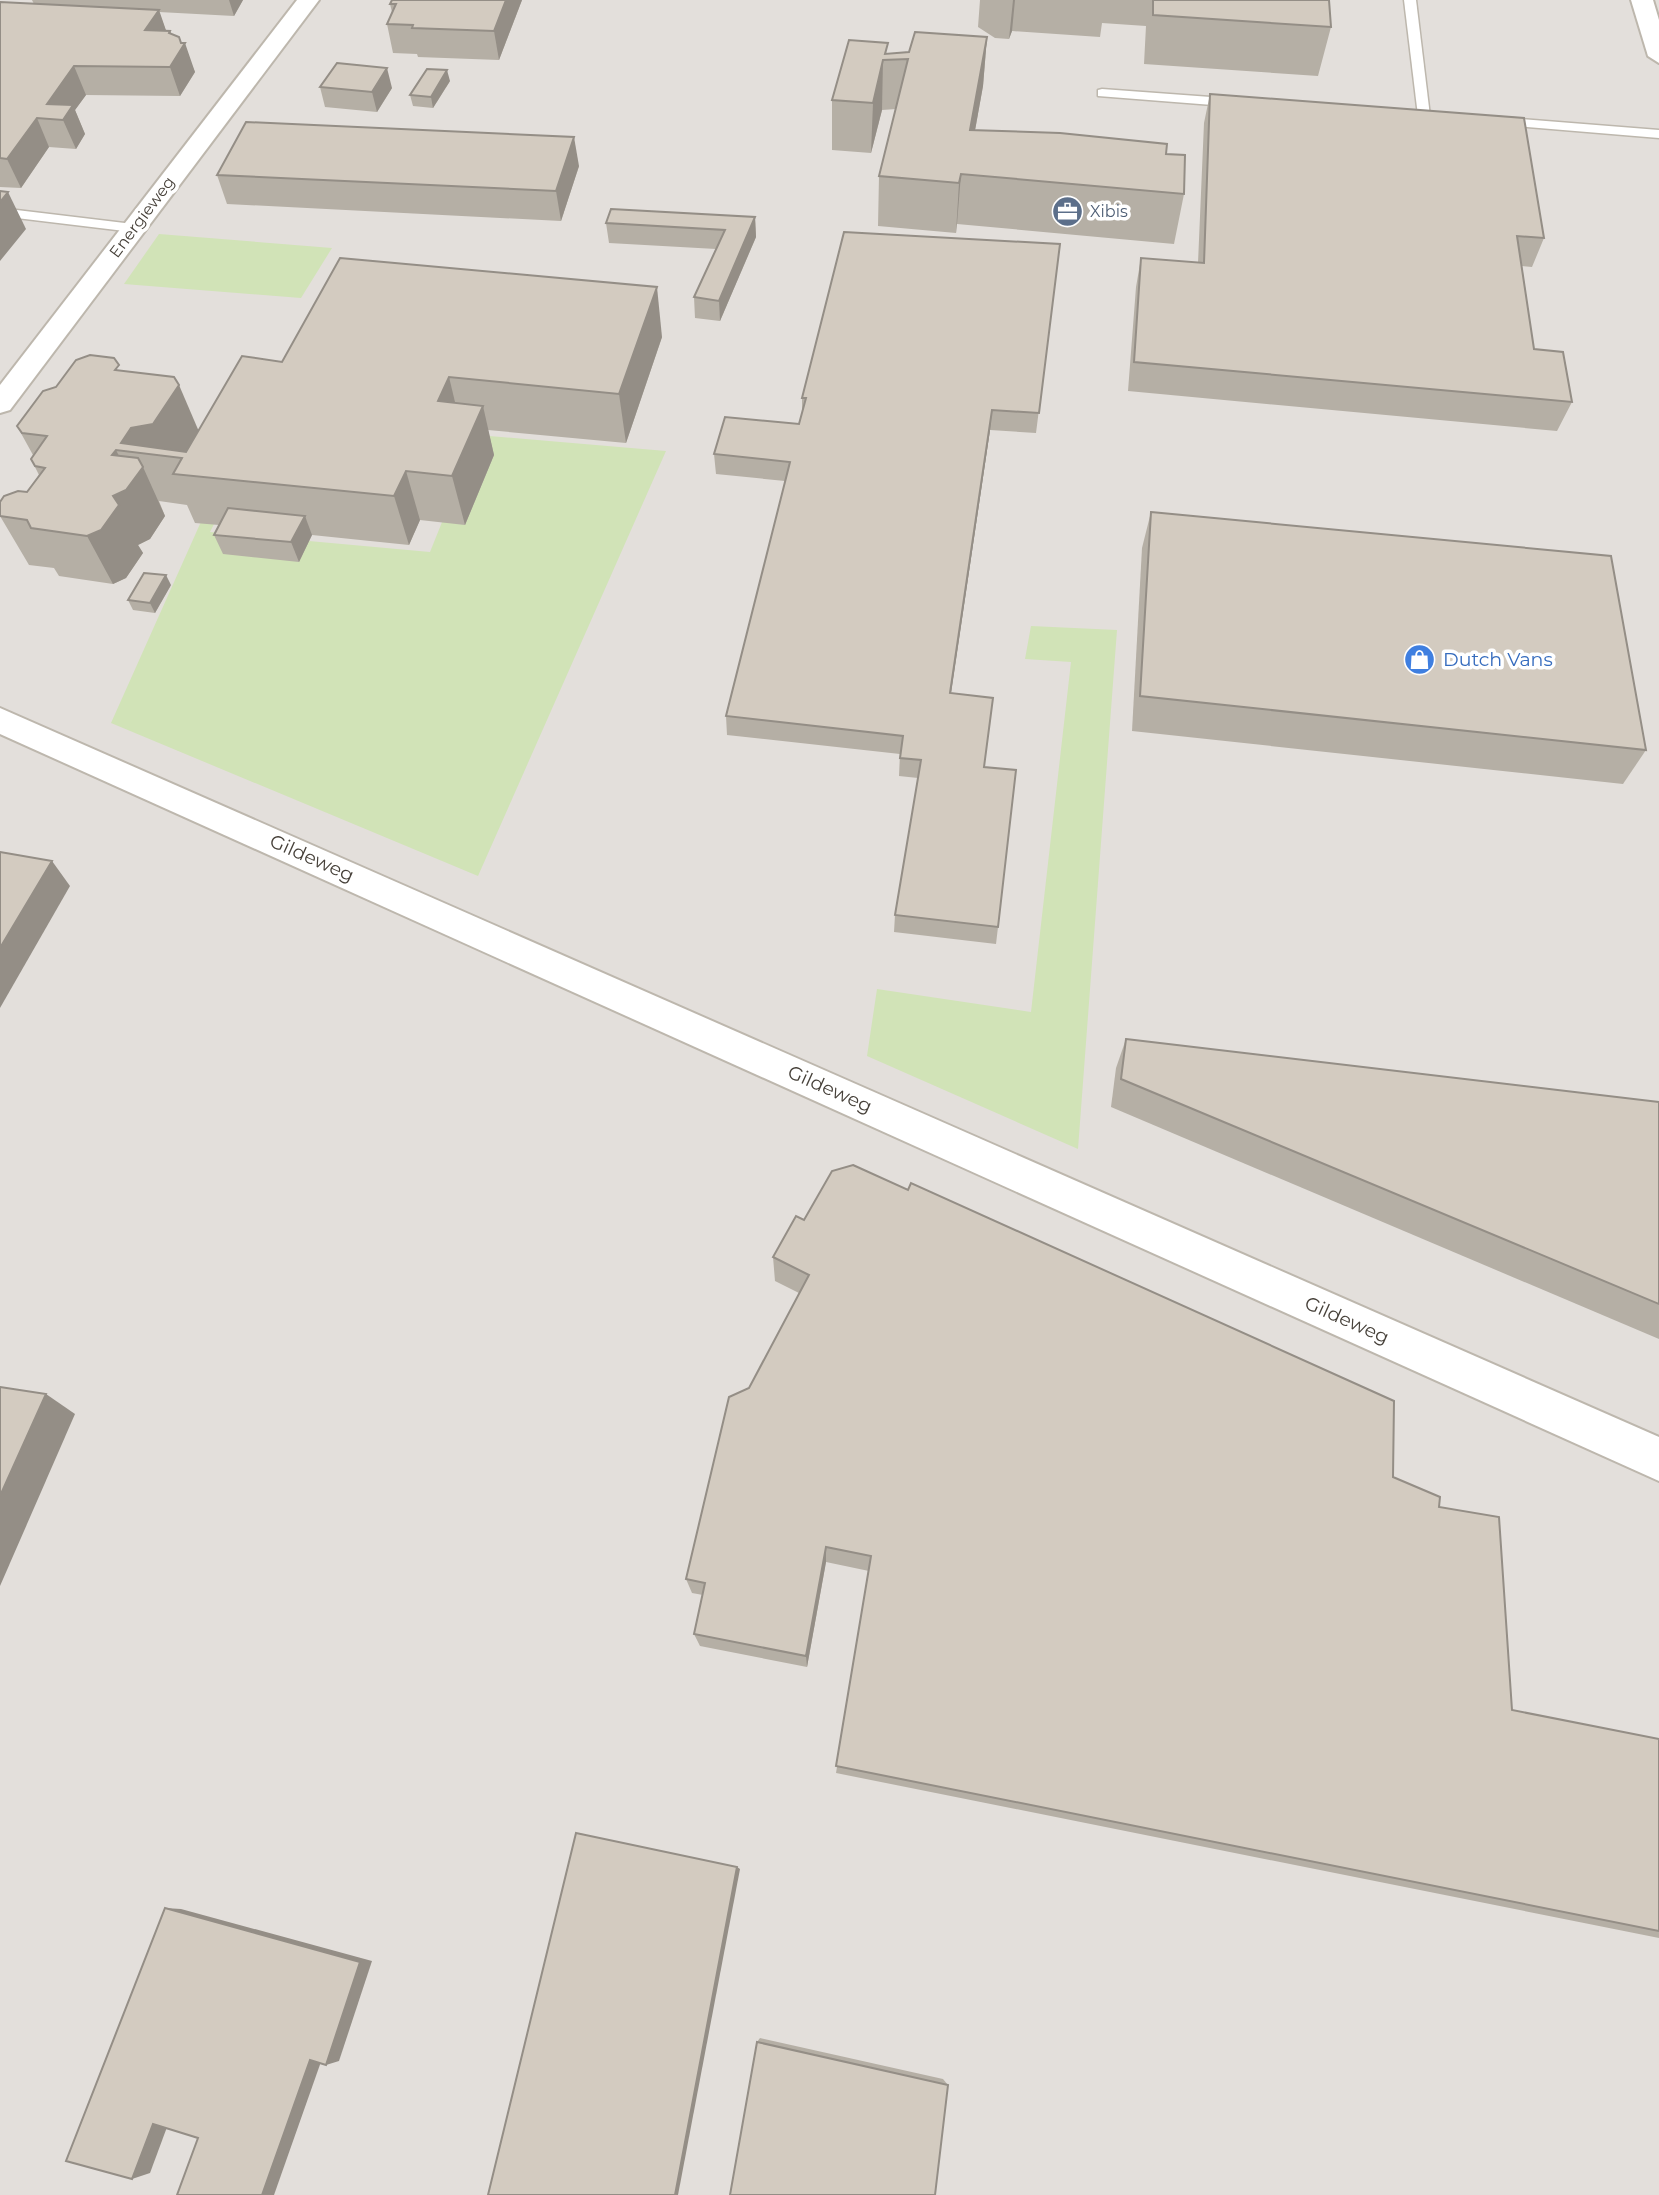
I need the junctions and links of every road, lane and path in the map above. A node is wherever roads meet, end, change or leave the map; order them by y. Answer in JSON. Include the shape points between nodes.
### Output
{"nodes":[{"id":1,"x":300,"y":0,"type":"edge"},
{"id":2,"x":308,"y":0,"type":"edge"},
{"id":3,"x":1410,"y":0,"type":"edge"},
{"id":4,"x":1642,"y":0,"type":"edge"},
{"id":5,"x":285,"y":30,"type":"junction"},
{"id":6,"x":1659,"y":57,"type":"edge"},
{"id":7,"x":1102,"y":93,"type":"dead end"},
{"id":8,"x":1247,"y":104,"type":"edge"},
{"id":9,"x":1425,"y":116,"type":"edge"},
{"id":10,"x":1478,"y":120,"type":"edge"},
{"id":11,"x":1659,"y":134,"type":"edge"},
{"id":12,"x":0,"y":212,"type":"edge"},
{"id":13,"x":133,"y":228,"type":"junction"},
{"id":14,"x":0,"y":404,"type":"edge"},
{"id":15,"x":0,"y":720,"type":"edge"},
{"id":16,"x":1659,"y":1459,"type":"edge"}],
"edges":[{"from":1,"to":5,"type":"street","name":"Energieweg"},
{"from":2,"to":5,"type":"street","name":"Energieweg"},
{"from":3,"to":9,"type":"lane"},
{"from":4,"to":6,"type":"street"},
{"from":5,"to":13,"type":"street","name":"Energieweg"},
{"from":7,"to":8,"type":"lane"},
{"from":10,"to":11,"type":"lane"},
{"from":12,"to":13,"type":"lane"},
{"from":13,"to":14,"type":"street","name":"Energieweg"},
{"from":15,"to":16,"type":"street","name":"Gildeweg"}]}
